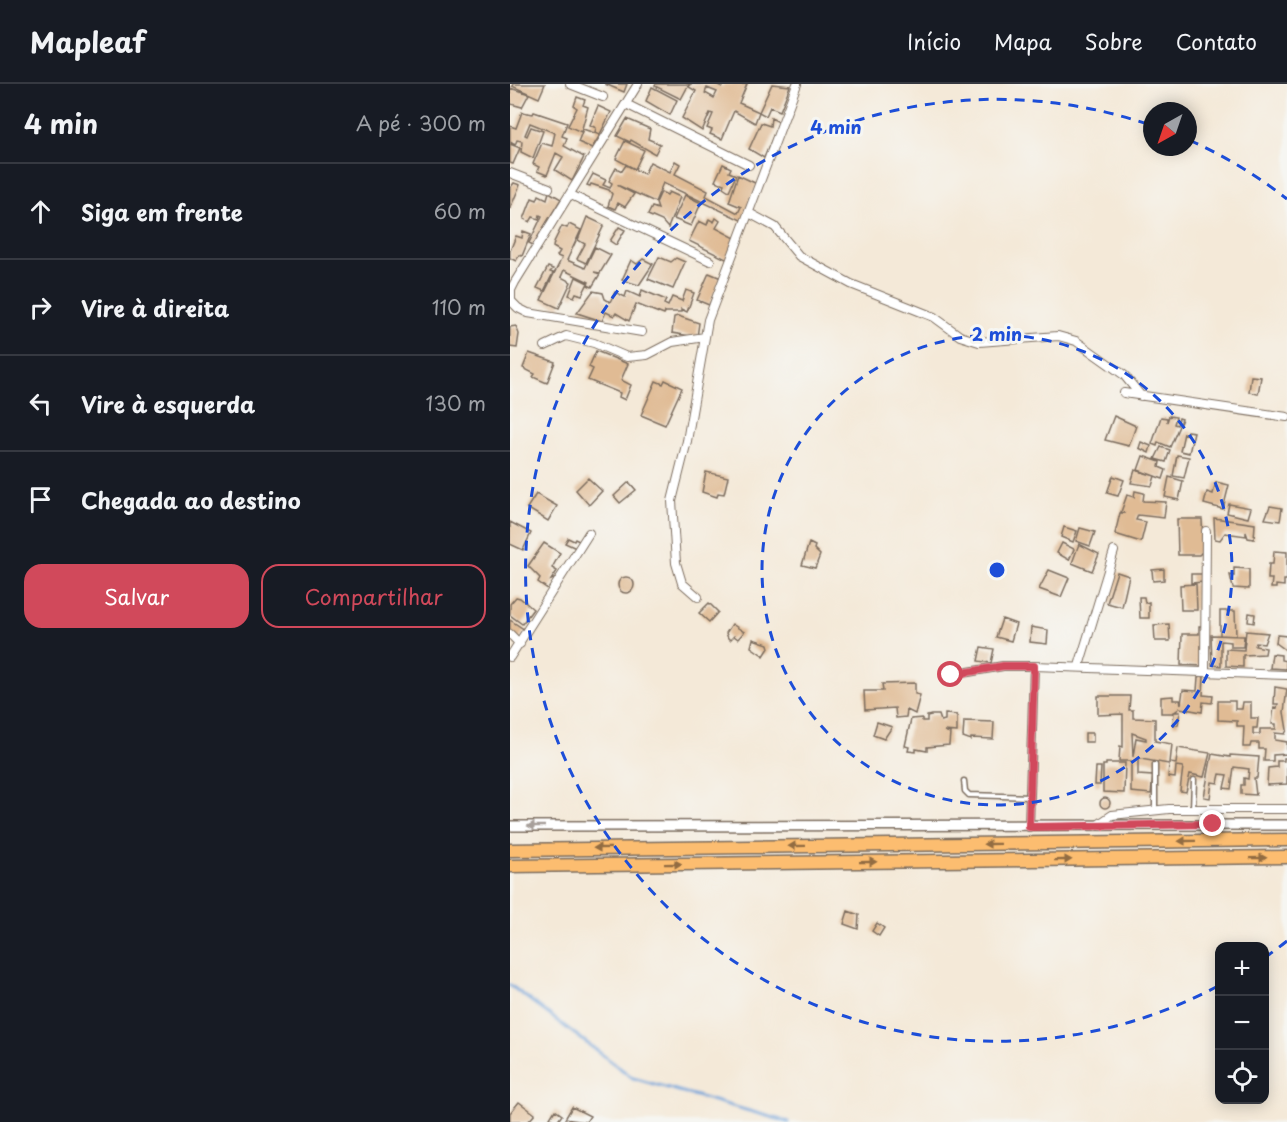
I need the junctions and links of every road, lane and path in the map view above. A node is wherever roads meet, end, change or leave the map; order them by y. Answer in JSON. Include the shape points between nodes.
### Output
{"nodes":[{"id":1,"x":570,"y":84,"type":"edge"},
{"id":2,"x":638,"y":84,"type":"edge"},
{"id":3,"x":797,"y":84,"type":"edge"},
{"id":4,"x":603,"y":97,"type":"dead end"},
{"id":5,"x":626,"y":104,"type":"junction"},
{"id":6,"x":749,"y":165,"type":"dead end"},
{"id":7,"x":510,"y":173,"type":"edge"},
{"id":8,"x":549,"y":188,"type":"dead end"},
{"id":9,"x":572,"y":195,"type":"junction"},
{"id":10,"x":749,"y":213,"type":"junction"},
{"id":11,"x":710,"y":261,"type":"dead end"},
{"id":12,"x":642,"y":332,"type":"dead end"},
{"id":13,"x":705,"y":337,"type":"junction"},
{"id":14,"x":545,"y":346,"type":"dead end"},
{"id":15,"x":1124,"y":393,"type":"dead end"},
{"id":16,"x":1141,"y":396,"type":"junction"},
{"id":17,"x":1287,"y":417,"type":"edge"},
{"id":18,"x":1206,"y":531,"type":"dead end"},
{"id":19,"x":589,"y":532,"type":"dead end"},
{"id":20,"x":1114,"y":551,"type":"dead end"},
{"id":21,"x":698,"y":597,"type":"dead end"},
{"id":22,"x":510,"y":634,"type":"edge"},
{"id":23,"x":520,"y":644,"type":"junction"},
{"id":24,"x":510,"y":657,"type":"edge"},
{"id":25,"x":1034,"y":666,"type":"junction"},
{"id":26,"x":1079,"y":666,"type":"junction"},
{"id":27,"x":1204,"y":670,"type":"junction"},
{"id":28,"x":951,"y":675,"type":"dead end"},
{"id":29,"x":1287,"y":675,"type":"edge"},
{"id":30,"x":1155,"y":765,"type":"dead end"},
{"id":31,"x":1194,"y":780,"type":"dead end"},
{"id":32,"x":964,"y":781,"type":"dead end"},
{"id":33,"x":1030,"y":797,"type":"junction"},
{"id":34,"x":1168,"y":809,"type":"junction"},
{"id":35,"x":1193,"y":809,"type":"junction"},
{"id":36,"x":1287,"y":809,"type":"edge"},
{"id":37,"x":1155,"y":810,"type":"junction"},
{"id":38,"x":1168,"y":825,"type":"junction"},
{"id":39,"x":1287,"y":825,"type":"edge"},
{"id":40,"x":510,"y":826,"type":"edge"},
{"id":41,"x":1096,"y":826,"type":"junction"},
{"id":42,"x":1029,"y":827,"type":"junction"},
{"id":43,"x":1287,"y":840,"type":"edge"},
{"id":44,"x":510,"y":850,"type":"edge"},
{"id":45,"x":1287,"y":857,"type":"edge"},
{"id":46,"x":510,"y":866,"type":"edge"}],
"edges":[{"from":1,"to":4,"type":"street"},
{"from":2,"to":5,"type":"street"},
{"from":3,"to":10,"type":"street"},
{"from":5,"to":6,"type":"street"},
{"from":5,"to":9,"type":"street"},
{"from":7,"to":8,"type":"street"},
{"from":9,"to":11,"type":"street"},
{"from":9,"to":12,"type":"street","via":[[515,282],[511,301],[528,313]]},
{"from":10,"to":13,"type":"street"},
{"from":10,"to":16,"type":"street","via":[[775,227],[799,256],[851,284],[934,317],[960,336],[979,342],[1058,336],[1076,341],[1124,375]]},
{"from":13,"to":14,"type":"street","via":[[672,342],[647,355],[627,357],[566,336]]},
{"from":13,"to":21,"type":"street","via":[[672,501],[676,563],[682,583]]},
{"from":15,"to":16,"type":"street"},
{"from":16,"to":17,"type":"street"},
{"from":18,"to":27,"type":"street"},
{"from":19,"to":23,"type":"street"},
{"from":20,"to":26,"type":"street"},
{"from":22,"to":23,"type":"street"},
{"from":23,"to":24,"type":"street"},
{"from":25,"to":26,"type":"street"},
{"from":25,"to":28,"type":"street","via":[[1003,666]]},
{"from":25,"to":33,"type":"street"},
{"from":26,"to":27,"type":"street"},
{"from":27,"to":29,"type":"street"},
{"from":30,"to":37,"type":"lane"},
{"from":31,"to":35,"type":"lane"},
{"from":32,"to":33,"type":"lane","via":[[969,795]]},
{"from":33,"to":42,"type":"street"},
{"from":34,"to":35,"type":"street"},
{"from":34,"to":37,"type":"street"},
{"from":34,"to":38,"type":"street"},
{"from":35,"to":36,"type":"street"},
{"from":37,"to":41,"type":"street","via":[[1112,815]]},
{"from":38,"to":39,"type":"street"},
{"from":38,"to":41,"type":"street"},
{"from":42,"to":40,"type":"street","one_way":true},
{"from":41,"to":42,"type":"street"},
{"from":43,"to":44,"type":"main road","one_way":true},
{"from":46,"to":45,"type":"main road","one_way":true}]}
